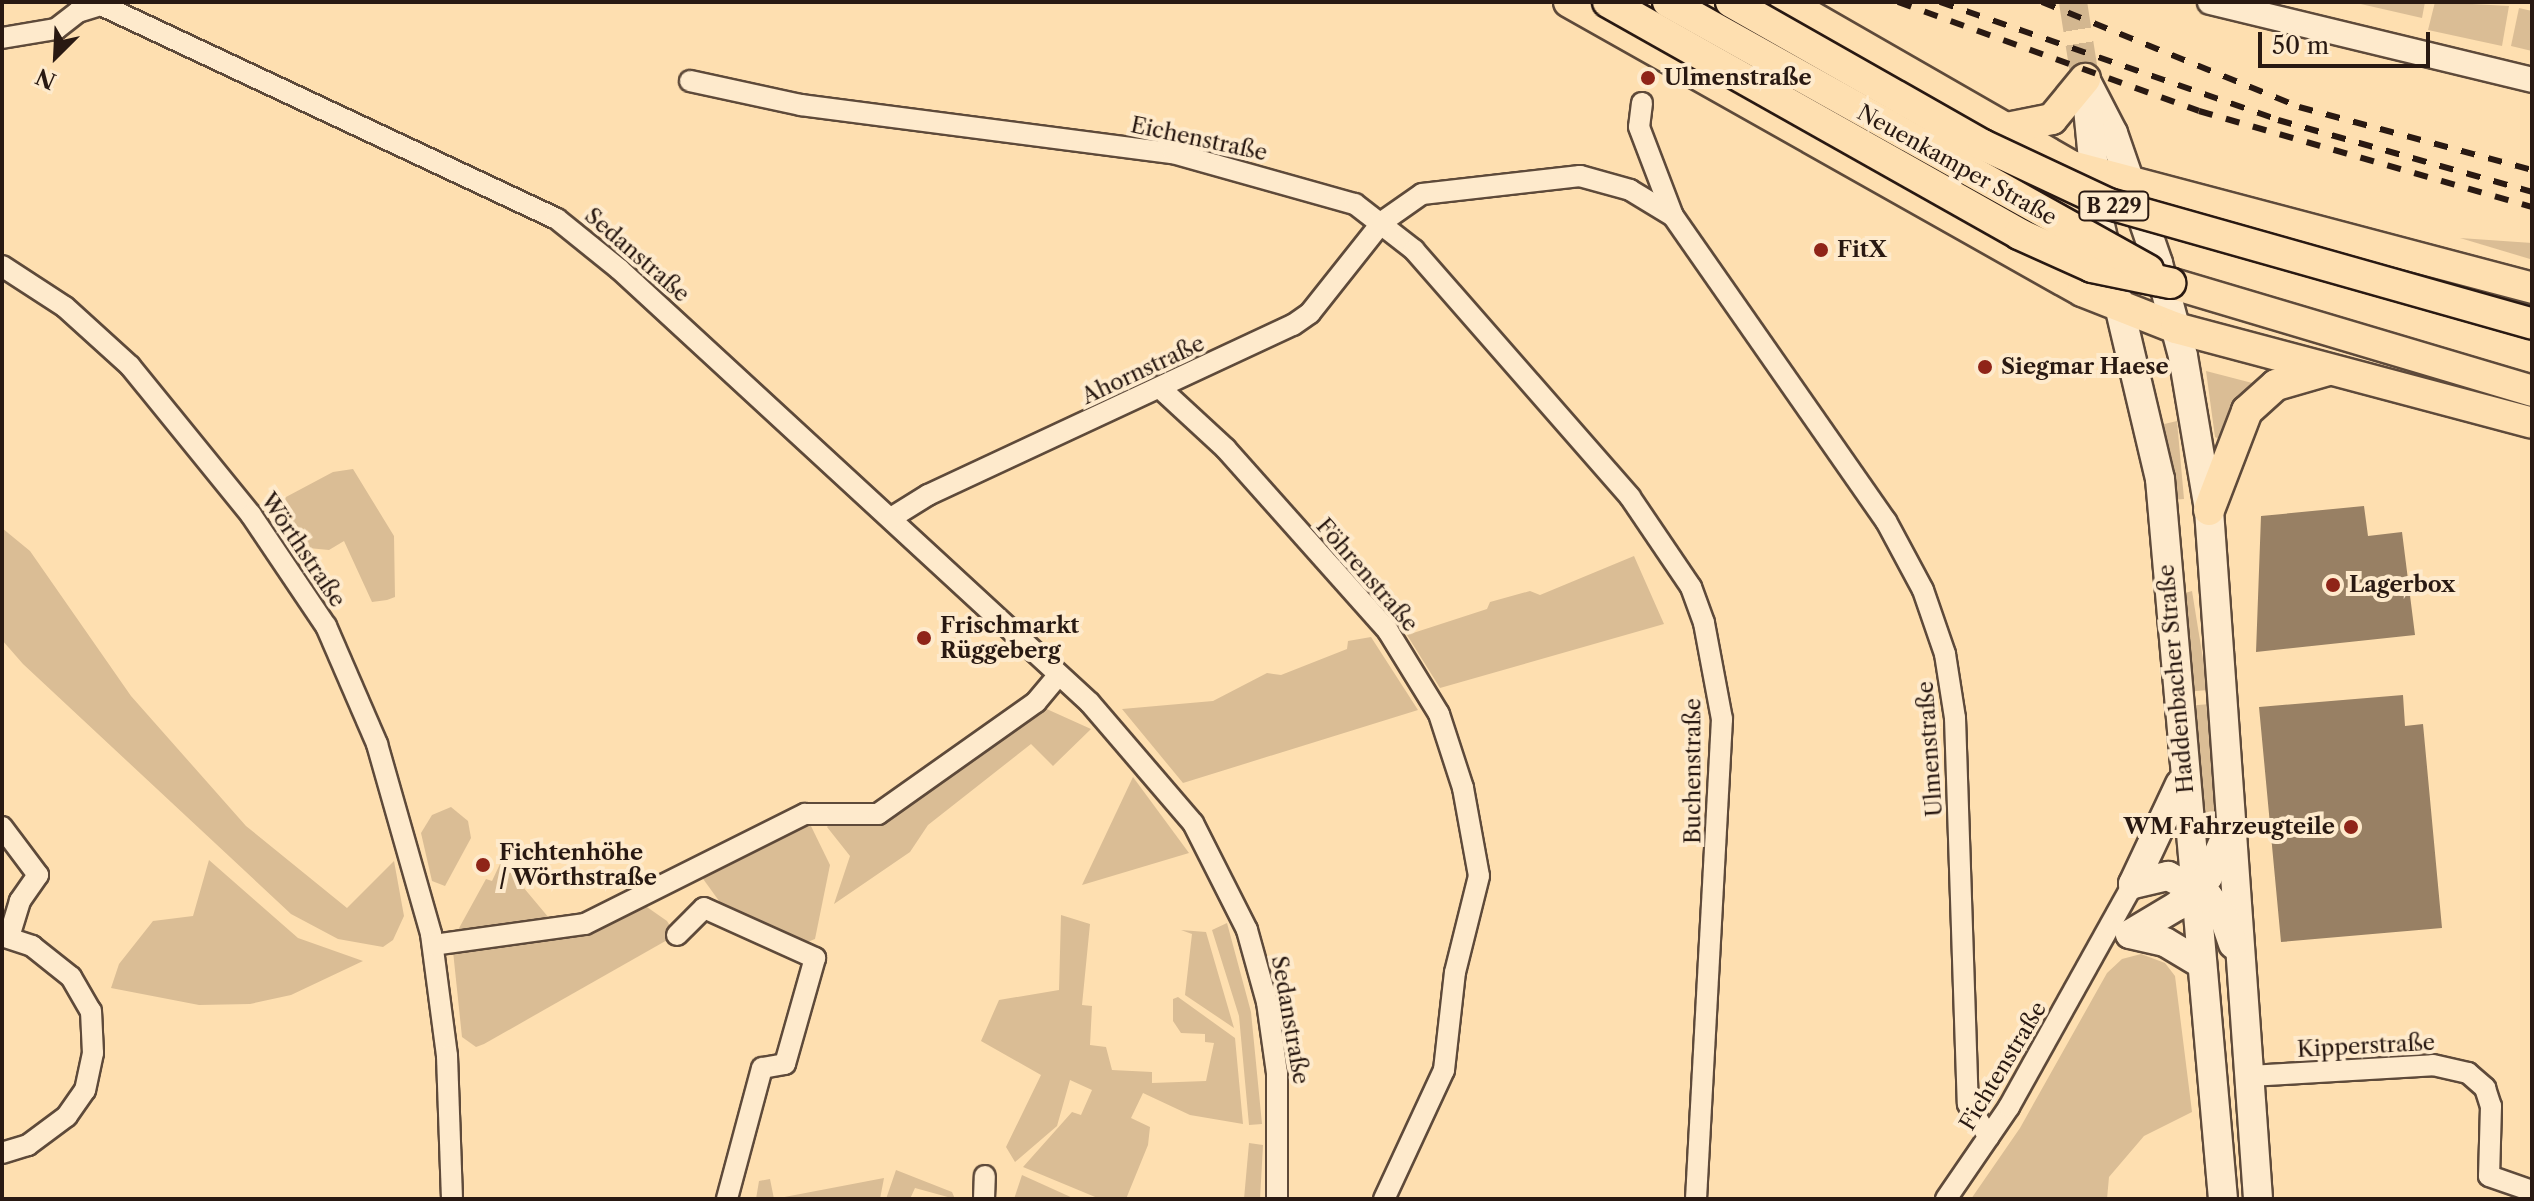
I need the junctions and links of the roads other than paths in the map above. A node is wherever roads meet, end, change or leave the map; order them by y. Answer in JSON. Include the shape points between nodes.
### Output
{"nodes":[{"id":1,"x":1569,"y":2,"type":"edge"},
{"id":2,"x":1608,"y":2,"type":"edge"},
{"id":3,"x":1668,"y":2,"type":"edge"},
{"id":4,"x":1731,"y":2,"type":"edge"},
{"id":5,"x":1786,"y":2,"type":"edge"},
{"id":6,"x":2210,"y":2,"type":"edge"},
{"id":7,"x":103,"y":3,"type":"edge"},
{"id":8,"x":2,"y":38,"type":"edge"},
{"id":9,"x":2085,"y":79,"type":"junction"},
{"id":10,"x":2532,"y":80,"type":"edge"},
{"id":11,"x":690,"y":81,"type":"dead end"},
{"id":12,"x":1642,"y":103,"type":"dead end"},
{"id":13,"x":2007,"y":128,"type":"junction"},
{"id":14,"x":2091,"y":173,"type":"junction"},
{"id":15,"x":2125,"y":179,"type":"junction"},
{"id":16,"x":1673,"y":216,"type":"junction"},
{"id":17,"x":1382,"y":222,"type":"junction"},
{"id":18,"x":2,"y":266,"type":"edge"},
{"id":19,"x":2170,"y":283,"type":"junction"},
{"id":20,"x":2532,"y":288,"type":"edge"},
{"id":21,"x":2120,"y":307,"type":"junction"},
{"id":22,"x":2532,"y":324,"type":"edge"},
{"id":23,"x":2176,"y":328,"type":"junction"},
{"id":24,"x":2331,"y":370,"type":"junction"},
{"id":25,"x":1161,"y":389,"type":"junction"},
{"id":26,"x":2532,"y":391,"type":"edge"},
{"id":27,"x":2532,"y":423,"type":"edge"},
{"id":28,"x":2209,"y":510,"type":"junction"},
{"id":29,"x":891,"y":518,"type":"junction"},
{"id":30,"x":1059,"y":675,"type":"junction"},
{"id":31,"x":2184,"y":772,"type":"junction"},
{"id":32,"x":2235,"y":811,"type":"junction"},
{"id":33,"x":2,"y":827,"type":"edge"},
{"id":34,"x":2133,"y":884,"type":"junction"},
{"id":35,"x":2194,"y":888,"type":"junction"},
{"id":36,"x":2130,"y":934,"type":"junction"},
{"id":37,"x":677,"y":935,"type":"dead end"},
{"id":38,"x":6,"y":937,"type":"edge"},
{"id":39,"x":433,"y":945,"type":"junction"},
{"id":40,"x":2097,"y":954,"type":"junction"},
{"id":41,"x":2198,"y":962,"type":"junction"},
{"id":42,"x":2239,"y":969,"type":"junction"},
{"id":43,"x":2250,"y":1076,"type":"junction"},
{"id":44,"x":2210,"y":1078,"type":"junction"},
{"id":45,"x":2214,"y":1133,"type":"junction"},
{"id":46,"x":1989,"y":1137,"type":"junction"},
{"id":47,"x":2,"y":1153,"type":"edge"},
{"id":48,"x":985,"y":1176,"type":"dead end"},
{"id":49,"x":2532,"y":1191,"type":"edge"},
{"id":50,"x":452,"y":1199,"type":"edge"},
{"id":51,"x":727,"y":1199,"type":"edge"},
{"id":52,"x":984,"y":1199,"type":"edge"},
{"id":53,"x":1277,"y":1199,"type":"edge"},
{"id":54,"x":1384,"y":1199,"type":"edge"},
{"id":55,"x":1696,"y":1199,"type":"edge"},
{"id":56,"x":1946,"y":1199,"type":"edge"},
{"id":57,"x":2223,"y":1199,"type":"edge"},
{"id":58,"x":2255,"y":1199,"type":"edge"}],
"edges":[{"from":1,"to":21,"type":"main road","via":[[1968,230]]},
{"from":2,"to":19,"type":"main road","bridge":true,"via":[[1992,221],[2092,267]]},
{"from":3,"to":19,"type":"main road","name":"Neuenkamper Straße","number":"B 229","bridge":true},
{"from":4,"to":22,"type":"main road","name":"Neuenkamper Straße","number":"B 229","bridge":true,"via":[[1983,145],[2109,204]]},
{"from":5,"to":13,"type":"main road","number":"B 229"},
{"from":6,"to":10,"type":"street"},
{"from":7,"to":8,"type":"street","via":[[78,12],[56,29]]},
{"from":7,"to":29,"type":"street","name":"Sedanstraße","via":[[557,219]]},
{"from":9,"to":13,"type":"main road","via":[[2052,119]]},
{"from":9,"to":14,"type":"main road","name":"Haddenbacher Straße"},
{"from":9,"to":15,"type":"main road","name":"Haddenbacher Straße","via":[[2113,133]]},
{"from":11,"to":17,"type":"street","name":"Eichenstraße","via":[[801,105],[1173,153],[1332,196]]},
{"from":12,"to":16,"type":"street","name":"Ulmenstraße","via":[[1639,127]]},
{"from":13,"to":14,"type":"main road","number":"B 229"},
{"from":14,"to":15,"type":"main road","number":"B 229"},
{"from":14,"to":21,"type":"main road","name":"Haddenbacher Straße"},
{"from":15,"to":20,"type":"main road","number":"B 229"},
{"from":15,"to":23,"type":"main road","name":"Haddenbacher Straße"},
{"from":16,"to":17,"type":"street","via":[[1630,190],[1565,175],[1422,194]]},
{"from":16,"to":46,"type":"street","name":"Ulmenstraße","via":[[1886,521],[1932,616],[1955,718],[1968,1104]]},
{"from":17,"to":25,"type":"street","name":"Ahornstraße","via":[[1310,313]]},
{"from":17,"to":55,"type":"street","name":"Buchenstraße","via":[[1414,250],[1630,497],[1691,587],[1704,623],[1722,720]]},
{"from":18,"to":39,"type":"street","name":"Wörthstraße","via":[[65,307],[130,366],[251,515],[320,614],[380,752]]},
{"from":19,"to":26,"type":"main road","name":"Neuenkamper Straße","number":"B 229"},
{"from":21,"to":23,"type":"main road"},
{"from":21,"to":31,"type":"main road","name":"Haddenbacher Straße","via":[[2156,447]]},
{"from":23,"to":24,"type":"main road"},
{"from":23,"to":28,"type":"main road","name":"Haddenbacher Straße"},
{"from":24,"to":27,"type":"main road"},
{"from":24,"to":28,"type":"main road","via":[[2293,378],[2256,400],[2234,430]]},
{"from":25,"to":29,"type":"street","name":"Ahornstraße","via":[[928,495]]},
{"from":25,"to":54,"type":"street","name":"Föhrenstraße","via":[[1226,449],[1388,631],[1439,714],[1463,788],[1479,876],[1455,972],[1444,1070]]},
{"from":28,"to":32,"type":"main road","name":"Haddenbacher Straße"},
{"from":29,"to":30,"type":"street","name":"Sedanstraße"},
{"from":30,"to":39,"type":"street","via":[[1001,726],[878,814],[816,813],[585,924]]},
{"from":30,"to":53,"type":"street","name":"Sedanstraße","via":[[1173,796],[1219,867],[1247,930],[1267,1002],[1277,1073]]},
{"from":31,"to":34,"type":"main road","via":[[2170,813]]},
{"from":31,"to":35,"type":"main road","name":"Haddenbacher Straße"},
{"from":32,"to":35,"type":"main road","via":[[2218,864]]},
{"from":32,"to":42,"type":"main road","name":"Haddenbacher Straße"},
{"from":33,"to":38,"type":"street","via":[[38,875],[20,901]]},
{"from":34,"to":35,"type":"main road","via":[[2168,876]]},
{"from":34,"to":40,"type":"street","name":"Fichtenstraße"},
{"from":35,"to":36,"type":"main road"},
{"from":35,"to":41,"type":"main road","name":"Haddenbacher Straße"},
{"from":35,"to":42,"type":"main road","via":[[2223,915]]},
{"from":36,"to":40,"type":"street","name":"Fichtenstraße"},
{"from":36,"to":41,"type":"main road","via":[[2165,942]]},
{"from":37,"to":51,"type":"street","via":[[704,908],[815,958],[785,1064],[762,1068]]},
{"from":38,"to":47,"type":"street","via":[[53,959],[71,977],[91,1011],[93,1053],[85,1090],[67,1116],[28,1145]]},
{"from":39,"to":50,"type":"street","name":"Wörthstraße","via":[[447,1056]]},
{"from":40,"to":46,"type":"street","name":"Fichtenstraße"},
{"from":41,"to":44,"type":"main road","name":"Haddenbacher Straße"},
{"from":42,"to":43,"type":"main road","name":"Haddenbacher Straße"},
{"from":43,"to":44,"type":"main road"},
{"from":43,"to":49,"type":"street","name":"Kipperstraße","via":[[2458,1069],[2485,1088],[2491,1106],[2489,1176]]},
{"from":43,"to":58,"type":"main road","name":"Haddenbacher Straße"},
{"from":44,"to":45,"type":"main road","name":"Haddenbacher Straße"},
{"from":45,"to":57,"type":"main road","name":"Haddenbacher Straße"},
{"from":45,"to":58,"type":"main road","via":[[2241,1160]]},
{"from":46,"to":56,"type":"street","name":"Fichtenstraße"},
{"from":48,"to":52,"type":"street"}]}
